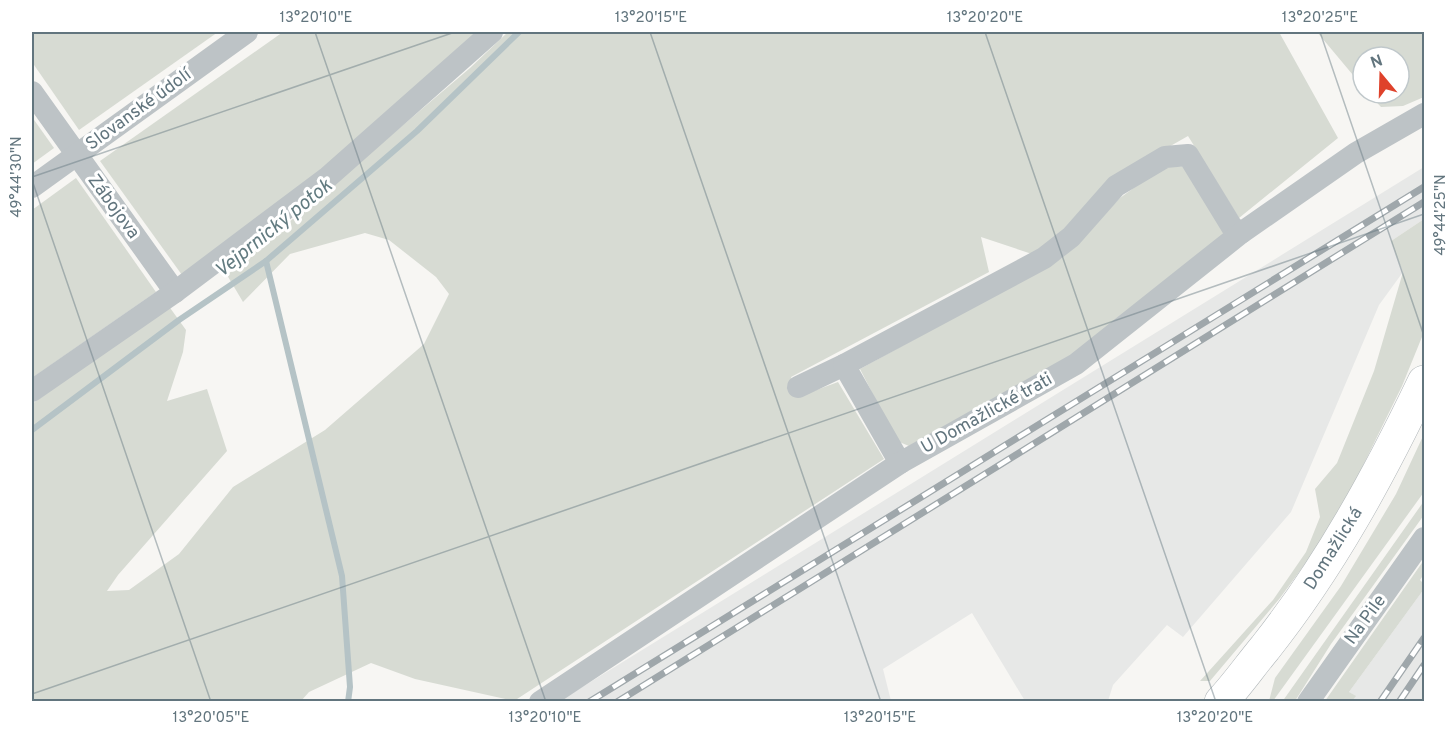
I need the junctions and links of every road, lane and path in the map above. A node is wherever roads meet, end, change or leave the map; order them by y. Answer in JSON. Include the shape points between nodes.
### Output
{"nodes":[{"id":1,"x":247,"y":32,"type":"edge"},
{"id":2,"x":492,"y":32,"type":"edge"},
{"id":3,"x":32,"y":92,"type":"edge"},
{"id":4,"x":1425,"y":114,"type":"edge"},
{"id":5,"x":75,"y":156,"type":"junction"},
{"id":6,"x":32,"y":187,"type":"edge"},
{"id":7,"x":1241,"y":233,"type":"junction"},
{"id":8,"x":175,"y":292,"type":"junction"},
{"id":9,"x":844,"y":365,"type":"junction"},
{"id":10,"x":1425,"y":382,"type":"edge"},
{"id":11,"x":798,"y":387,"type":"dead end"},
{"id":12,"x":32,"y":392,"type":"edge"},
{"id":13,"x":900,"y":463,"type":"junction"},
{"id":14,"x":1425,"y":538,"type":"edge"},
{"id":15,"x":540,"y":702,"type":"edge"},
{"id":16,"x":1221,"y":702,"type":"edge"},
{"id":17,"x":1308,"y":702,"type":"edge"}],
"edges":[{"from":1,"to":5,"type":"street","name":"Slovanské údolí"},
{"from":2,"to":8,"type":"street","via":[[328,177]]},
{"from":3,"to":5,"type":"street","name":"Zábojova"},
{"from":4,"to":7,"type":"street","name":"U Domažlické trati","via":[[1356,153]]},
{"from":5,"to":6,"type":"street","name":"Slovanské údolí"},
{"from":5,"to":8,"type":"street","name":"Zábojova"},
{"from":7,"to":9,"type":"street","via":[[1232,227],[1188,155],[1165,157],[1116,186],[1071,237],[1044,258]]},
{"from":7,"to":13,"type":"street","name":"U Domažlické trati","via":[[1076,364]]},
{"from":8,"to":12,"type":"street"},
{"from":9,"to":11,"type":"street"},
{"from":9,"to":13,"type":"street"},
{"from":10,"to":16,"type":"main road","name":"Domažlická","via":[[1382,471],[1334,552],[1287,620]]},
{"from":13,"to":15,"type":"street","name":"U Domažlické trati"},
{"from":14,"to":17,"type":"street","name":"Na Pile"}]}
